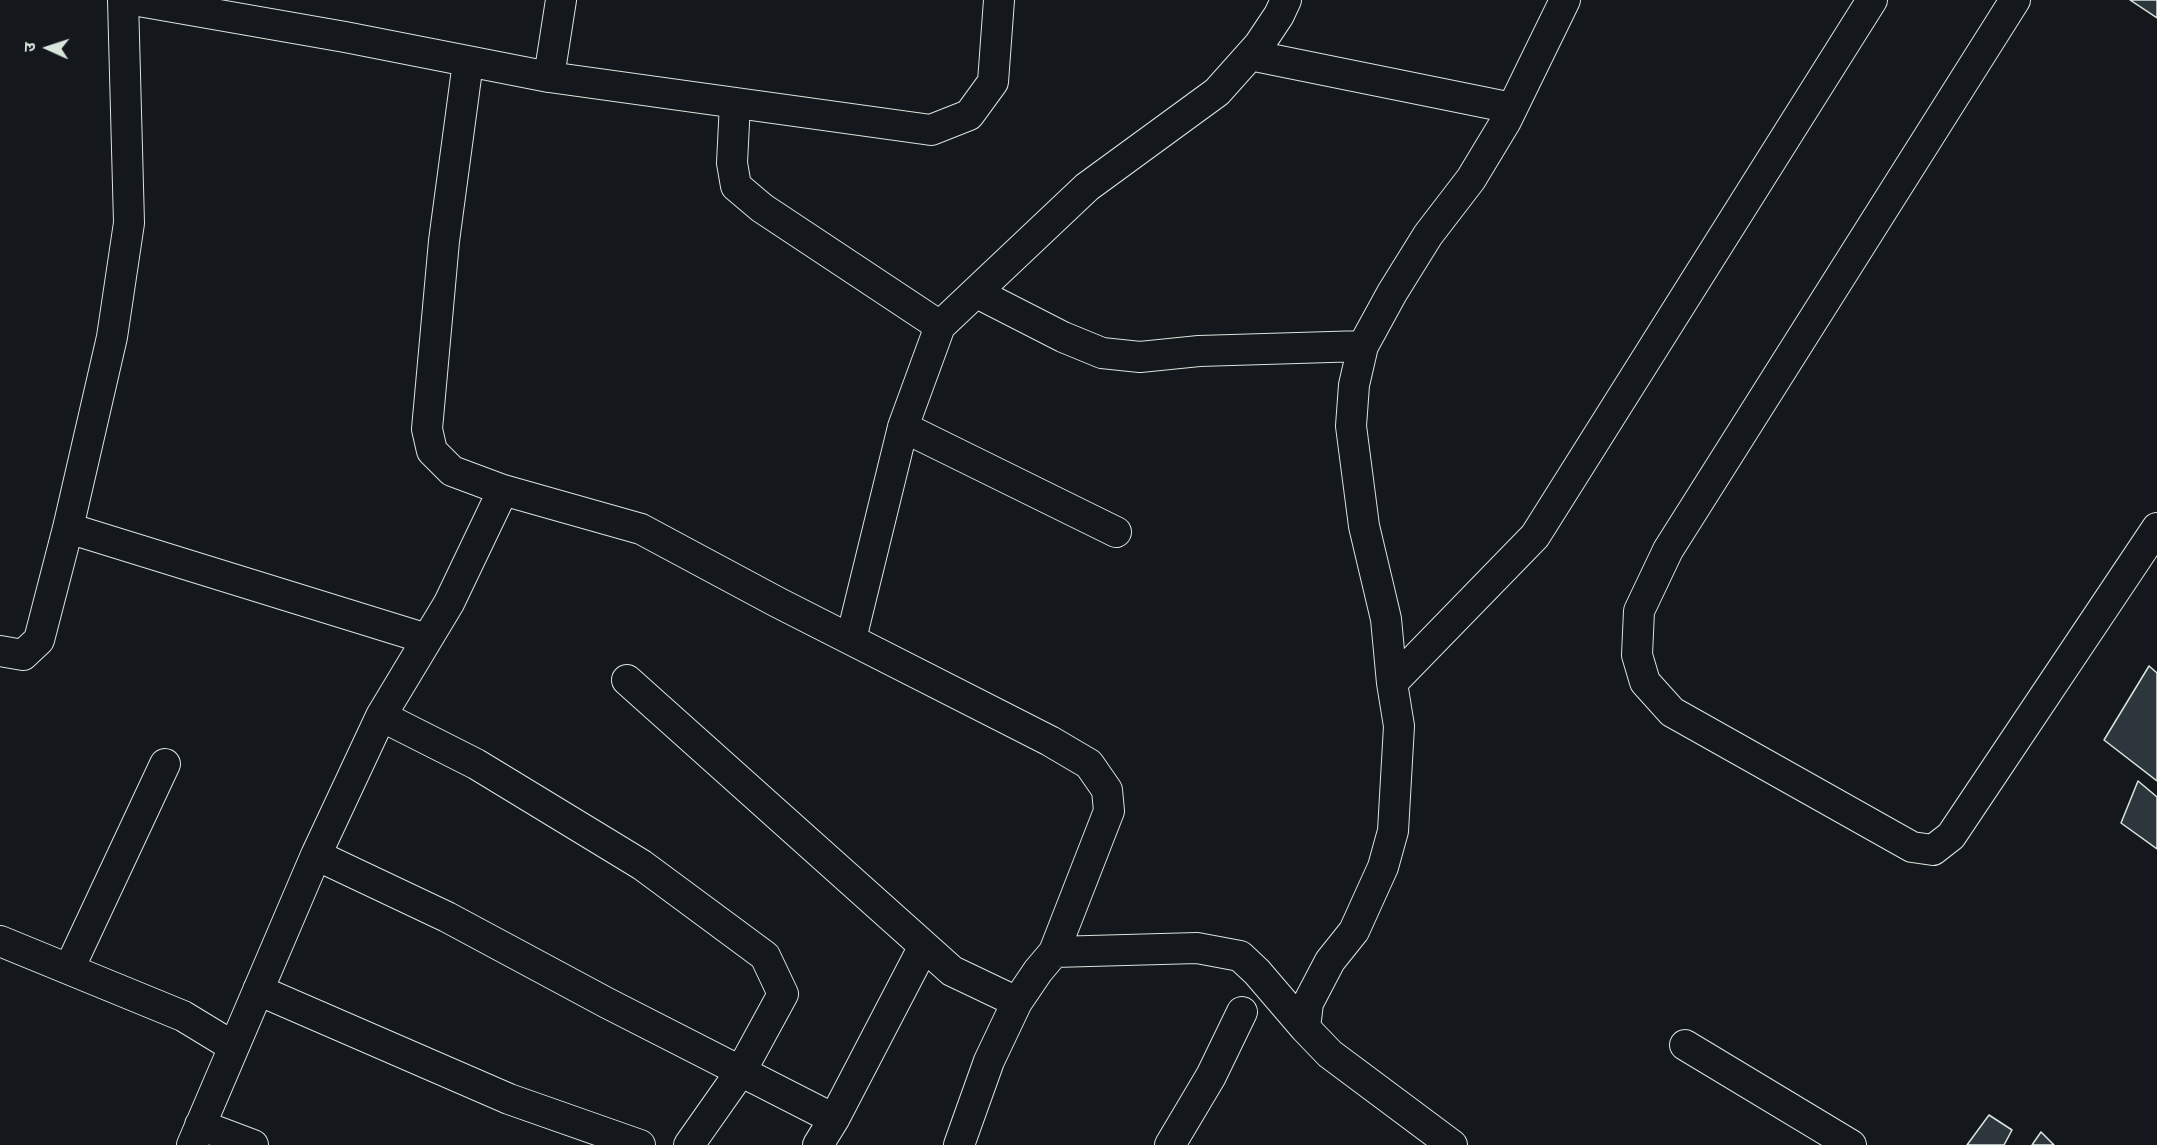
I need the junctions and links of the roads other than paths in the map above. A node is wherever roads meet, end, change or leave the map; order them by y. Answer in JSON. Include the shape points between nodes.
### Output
{"nodes":[{"id":1,"x":123,"y":0,"type":"edge"},
{"id":2,"x":133,"y":0,"type":"edge"},
{"id":3,"x":561,"y":0,"type":"edge"},
{"id":4,"x":999,"y":0,"type":"edge"},
{"id":5,"x":1286,"y":0,"type":"edge"},
{"id":6,"x":1564,"y":0,"type":"edge"},
{"id":7,"x":1872,"y":0,"type":"edge"},
{"id":8,"x":2015,"y":0,"type":"edge"},
{"id":9,"x":1250,"y":55,"type":"junction"},
{"id":10,"x":468,"y":62,"type":"junction"},
{"id":11,"x":549,"y":77,"type":"junction"},
{"id":12,"x":735,"y":103,"type":"junction"},
{"id":13,"x":1512,"y":108,"type":"junction"},
{"id":14,"x":977,"y":293,"type":"junction"},
{"id":15,"x":940,"y":327,"type":"junction"},
{"id":16,"x":1363,"y":346,"type":"junction"},
{"id":17,"x":903,"y":427,"type":"junction"},
{"id":18,"x":503,"y":490,"type":"junction"},
{"id":19,"x":68,"y":528,"type":"junction"},
{"id":20,"x":2157,"y":528,"type":"edge"},
{"id":21,"x":1116,"y":532,"type":"dead end"},
{"id":22,"x":427,"y":639,"type":"junction"},
{"id":23,"x":851,"y":639,"type":"junction"},
{"id":24,"x":0,"y":651,"type":"edge"},
{"id":25,"x":627,"y":680,"type":"dead end"},
{"id":26,"x":1392,"y":683,"type":"junction"},
{"id":27,"x":381,"y":716,"type":"junction"},
{"id":28,"x":165,"y":764,"type":"dead end"},
{"id":29,"x":316,"y":855,"type":"junction"},
{"id":30,"x":0,"y":940,"type":"edge"},
{"id":31,"x":924,"y":946,"type":"junction"},
{"id":32,"x":1054,"y":952,"type":"junction"},
{"id":33,"x":69,"y":969,"type":"junction"},
{"id":34,"x":258,"y":990,"type":"junction"},
{"id":35,"x":1017,"y":1002,"type":"junction"},
{"id":36,"x":1242,"y":1012,"type":"dead end"},
{"id":37,"x":1305,"y":1028,"type":"junction"},
{"id":38,"x":1685,"y":1045,"type":"dead end"},
{"id":39,"x":234,"y":1047,"type":"junction"},
{"id":40,"x":741,"y":1071,"type":"junction"},
{"id":41,"x":834,"y":1119,"type":"junction"},
{"id":42,"x":196,"y":1135,"type":"edge"},
{"id":43,"x":253,"y":1145,"type":"edge"},
{"id":44,"x":640,"y":1145,"type":"edge"},
{"id":45,"x":689,"y":1145,"type":"edge"},
{"id":46,"x":818,"y":1145,"type":"edge"},
{"id":47,"x":959,"y":1145,"type":"edge"},
{"id":48,"x":1170,"y":1145,"type":"edge"},
{"id":49,"x":1452,"y":1145,"type":"edge"},
{"id":50,"x":1851,"y":1145,"type":"edge"}],
"edges":[{"from":1,"to":19,"type":"street","via":[[129,223],[112,338]]},
{"from":2,"to":10,"type":"street"},
{"from":3,"to":11,"type":"street"},
{"from":4,"to":12,"type":"street","via":[[993,82],[969,115],[931,130]]},
{"from":5,"to":9,"type":"street","via":[[1280,15]]},
{"from":6,"to":13,"type":"street"},
{"from":7,"to":26,"type":"street","via":[[1535,536]]},
{"from":8,"to":20,"type":"street","via":[[1668,550],[1639,611],[1636,655],[1645,682],[1672,712],[1912,848],[1933,850],[1951,836]]},
{"from":9,"to":13,"type":"street"},
{"from":9,"to":14,"type":"street","via":[[1217,92],[1087,187]]},
{"from":10,"to":11,"type":"street"},
{"from":10,"to":18,"type":"street","via":[[444,241],[427,429],[432,451],[452,471]]},
{"from":11,"to":12,"type":"street"},
{"from":12,"to":15,"type":"street","via":[[732,163],[736,186],[762,208]]},
{"from":13,"to":16,"type":"street","via":[[1471,179],[1422,245]]},
{"from":14,"to":15,"type":"street"},
{"from":14,"to":16,"type":"street","via":[[1102,353],[1140,357],[1199,351]]},
{"from":15,"to":17,"type":"street"},
{"from":16,"to":26,"type":"street","via":[[1354,385],[1351,426],[1364,526],[1386,620]]},
{"from":17,"to":21,"type":"street"},
{"from":17,"to":23,"type":"street"},
{"from":18,"to":22,"type":"street","via":[[449,603]]},
{"from":18,"to":23,"type":"street","via":[[641,529]]},
{"from":19,"to":22,"type":"street"},
{"from":19,"to":24,"type":"street","via":[[39,640],[23,655]]},
{"from":22,"to":27,"type":"street"},
{"from":23,"to":32,"type":"street","via":[[1089,764],[1107,790],[1109,811]]},
{"from":25,"to":31,"type":"street"},
{"from":26,"to":37,"type":"street","via":[[1399,726],[1393,831],[1383,867],[1354,931],[1330,961],[1308,1003]]},
{"from":27,"to":29,"type":"street"},
{"from":27,"to":40,"type":"street","via":[[476,764],[642,865],[765,956],[783,994]]},
{"from":28,"to":33,"type":"street"},
{"from":29,"to":34,"type":"street"},
{"from":29,"to":40,"type":"street","via":[[447,917]]},
{"from":30,"to":33,"type":"street"},
{"from":31,"to":35,"type":"street","via":[[952,971]]},
{"from":31,"to":41,"type":"street"},
{"from":32,"to":35,"type":"street"},
{"from":32,"to":37,"type":"street","via":[[1197,948],[1240,956]]},
{"from":33,"to":39,"type":"street","via":[[183,1016]]},
{"from":34,"to":39,"type":"street"},
{"from":34,"to":44,"type":"street","via":[[509,1100]]},
{"from":35,"to":47,"type":"street","via":[[989,1061]]},
{"from":36,"to":48,"type":"street","via":[[1211,1076]]},
{"from":37,"to":49,"type":"street","via":[[1330,1054]]},
{"from":38,"to":50,"type":"street"},
{"from":39,"to":42,"type":"street"},
{"from":40,"to":41,"type":"street"},
{"from":40,"to":45,"type":"street"},
{"from":41,"to":46,"type":"street"},
{"from":42,"to":43,"type":"street"}]}
